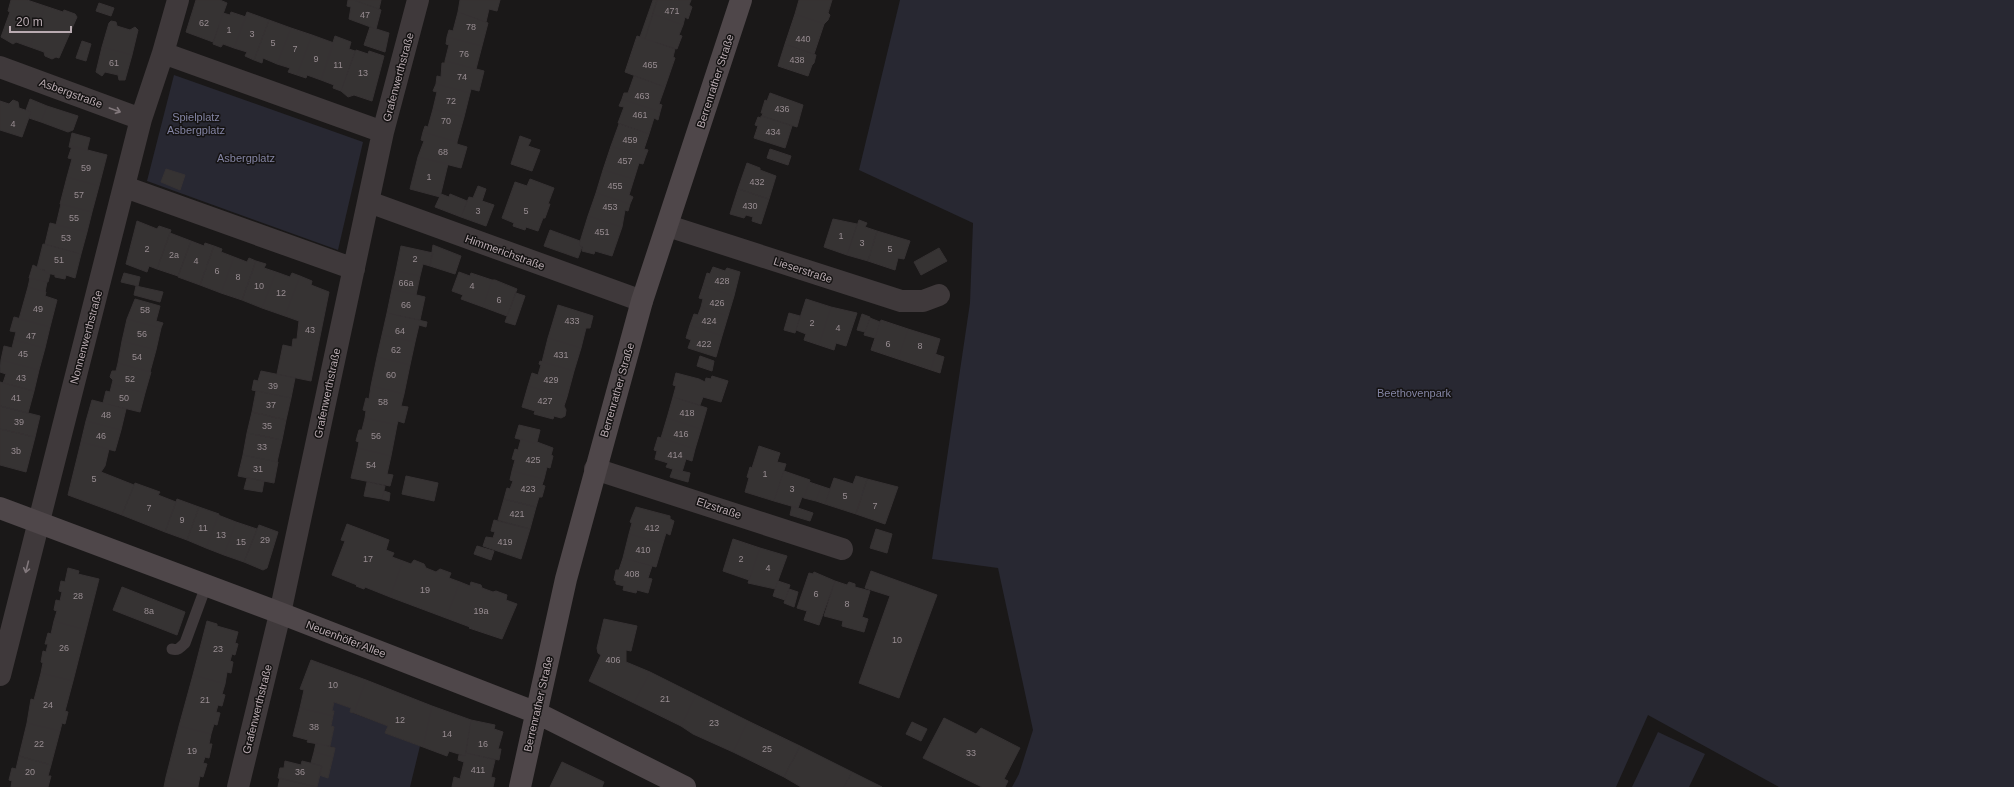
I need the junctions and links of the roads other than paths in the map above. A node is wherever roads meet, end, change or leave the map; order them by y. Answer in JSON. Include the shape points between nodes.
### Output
{"nodes":[{"id":1,"x":178,"y":0,"type":"edge"},
{"id":2,"x":418,"y":0,"type":"edge"},
{"id":3,"x":741,"y":0,"type":"edge"},
{"id":4,"x":164,"y":53,"type":"junction"},
{"id":5,"x":0,"y":67,"type":"edge"},
{"id":6,"x":142,"y":119,"type":"junction"},
{"id":7,"x":383,"y":132,"type":"junction"},
{"id":8,"x":125,"y":187,"type":"junction"},
{"id":9,"x":369,"y":202,"type":"junction"},
{"id":10,"x":668,"y":226,"type":"junction"},
{"id":11,"x":354,"y":269,"type":"junction"},
{"id":12,"x":939,"y":295,"type":"dead end"},
{"id":13,"x":642,"y":301,"type":"junction"},
{"id":14,"x":595,"y":469,"type":"junction"},
{"id":15,"x":0,"y":508,"type":"edge"},
{"id":16,"x":37,"y":526,"type":"junction"},
{"id":17,"x":842,"y":549,"type":"dead end"},
{"id":18,"x":206,"y":586,"type":"junction"},
{"id":19,"x":280,"y":614,"type":"junction"},
{"id":20,"x":172,"y":649,"type":"dead end"},
{"id":21,"x":0,"y":675,"type":"edge"},
{"id":22,"x":537,"y":713,"type":"junction"},
{"id":23,"x":238,"y":787,"type":"edge"},
{"id":24,"x":520,"y":787,"type":"edge"},
{"id":25,"x":686,"y":787,"type":"edge"}],
"edges":[{"from":1,"to":4,"type":"street","name":"Nonnenwerthstraße"},
{"from":2,"to":7,"type":"street","name":"Grafenwerthstraße"},
{"from":3,"to":10,"type":"street","name":"Berrenrather Straße"},
{"from":4,"to":6,"type":"street","name":"Nonnenwerthstraße"},
{"from":4,"to":7,"type":"street"},
{"from":5,"to":6,"type":"street","name":"Asbergstraße","one_way":true},
{"from":6,"to":8,"type":"street","name":"Nonnenwerthstraße"},
{"from":7,"to":9,"type":"street","name":"Grafenwerthstraße"},
{"from":8,"to":11,"type":"street"},
{"from":8,"to":16,"type":"street","name":"Nonnenwerthstraße"},
{"from":9,"to":11,"type":"street","name":"Grafenwerthstraße"},
{"from":9,"to":13,"type":"street","name":"Himmerichstraße"},
{"from":10,"to":12,"type":"street","name":"Lieserstraße","via":[[901,301],[923,301]]},
{"from":10,"to":13,"type":"street","name":"Berrenrather Straße"},
{"from":11,"to":19,"type":"street","name":"Grafenwerthstraße"},
{"from":13,"to":14,"type":"street","name":"Berrenrather Straße"},
{"from":14,"to":17,"type":"street","name":"Elzstraße"},
{"from":14,"to":22,"type":"street","name":"Berrenrather Straße","via":[[566,579]]},
{"from":15,"to":16,"type":"street","name":"Neuenhöfer Allee"},
{"from":16,"to":18,"type":"street","name":"Neuenhöfer Allee"},
{"from":16,"to":21,"type":"street","name":"Nonnenwerthstraße","one_way":true},
{"from":18,"to":19,"type":"street","name":"Neuenhöfer Allee"},
{"from":18,"to":20,"type":"lane","via":[[185,643],[180,648]]},
{"from":19,"to":22,"type":"street","name":"Neuenhöfer Allee"},
{"from":19,"to":23,"type":"street","name":"Grafenwerthstraße"},
{"from":22,"to":24,"type":"street","name":"Berrenrather Straße"},
{"from":22,"to":25,"type":"street","name":"Neuenhöfer Allee"}]}
